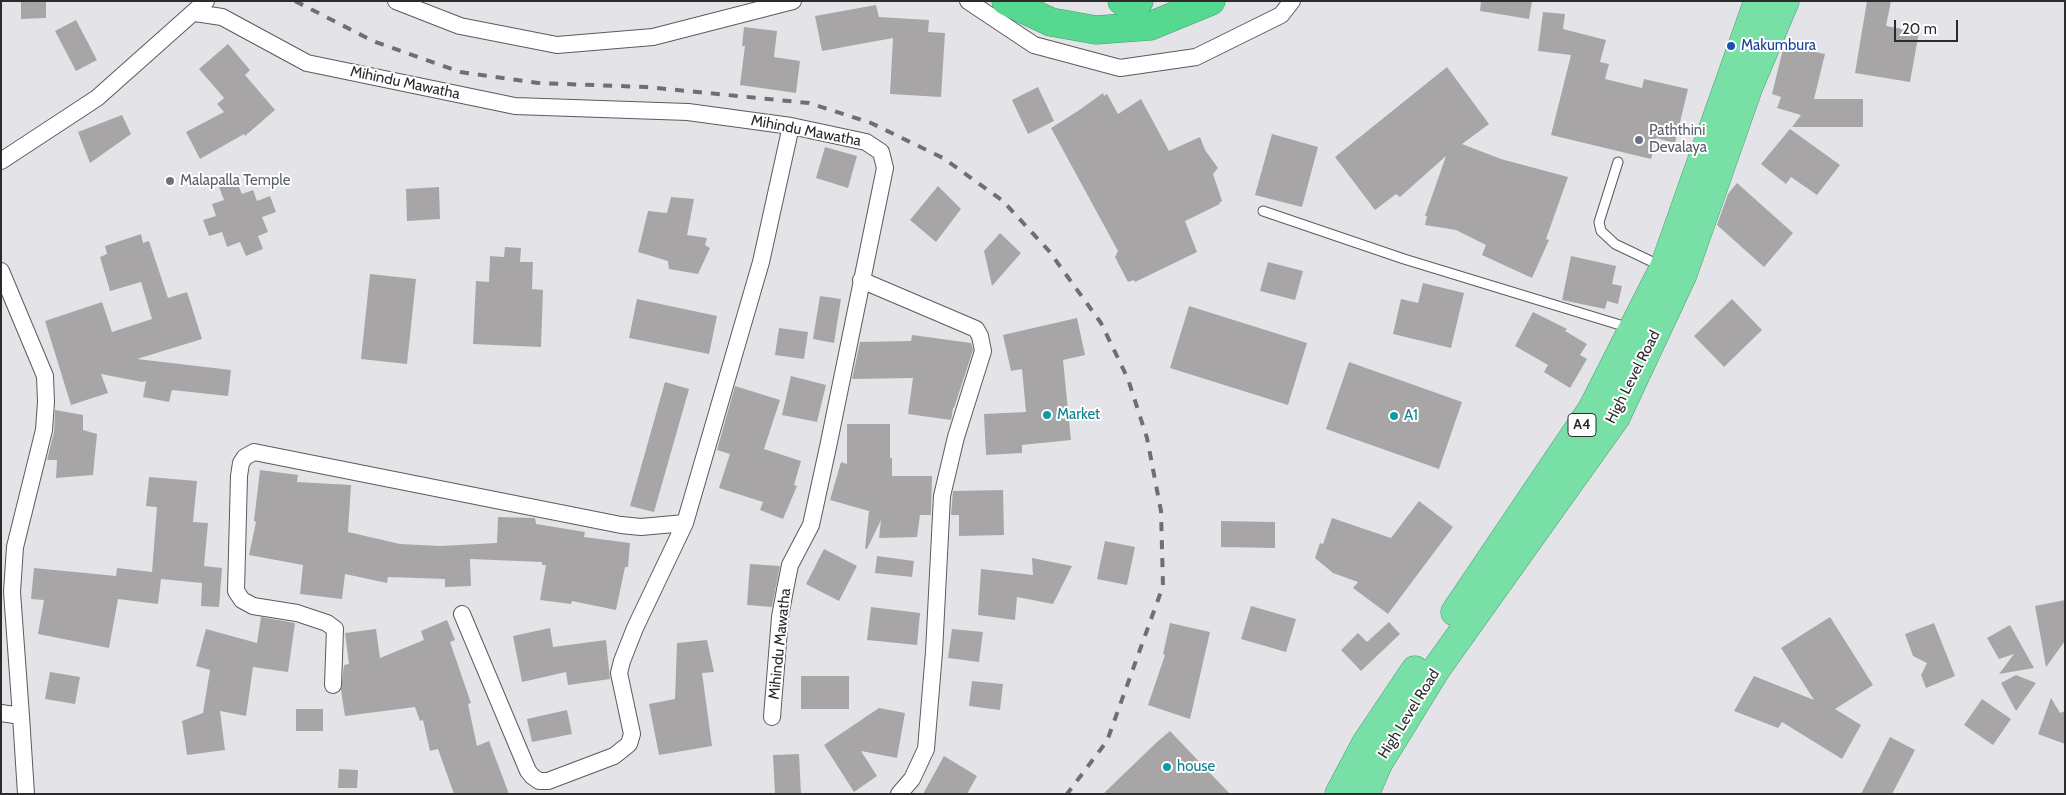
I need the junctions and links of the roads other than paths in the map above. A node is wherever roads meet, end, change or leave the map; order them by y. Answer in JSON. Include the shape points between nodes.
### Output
{"nodes":[{"id":1,"x":396,"y":1,"type":"edge"},
{"id":2,"x":794,"y":1,"type":"edge"},
{"id":3,"x":968,"y":1,"type":"edge"},
{"id":4,"x":1006,"y":1,"type":"edge"},
{"id":5,"x":1122,"y":1,"type":"edge"},
{"id":6,"x":1139,"y":1,"type":"edge"},
{"id":7,"x":1211,"y":1,"type":"edge"},
{"id":8,"x":1292,"y":1,"type":"edge"},
{"id":9,"x":1758,"y":1,"type":"edge"},
{"id":10,"x":1784,"y":1,"type":"edge"},
{"id":11,"x":201,"y":7,"type":"edge"},
{"id":12,"x":791,"y":126,"type":"junction"},
{"id":13,"x":1,"y":161,"type":"edge"},
{"id":14,"x":1618,"y":162,"type":"dead end"},
{"id":15,"x":1263,"y":211,"type":"dead end"},
{"id":16,"x":1664,"y":268,"type":"junction"},
{"id":17,"x":1,"y":271,"type":"edge"},
{"id":18,"x":862,"y":280,"type":"junction"},
{"id":19,"x":1633,"y":329,"type":"junction"},
{"id":20,"x":685,"y":523,"type":"junction"},
{"id":21,"x":462,"y":614,"type":"dead end"},
{"id":22,"x":333,"y":685,"type":"dead end"},
{"id":23,"x":1,"y":713,"type":"edge"},
{"id":24,"x":21,"y":716,"type":"junction"},
{"id":25,"x":772,"y":717,"type":"dead end"},
{"id":26,"x":26,"y":794,"type":"edge"},
{"id":27,"x":899,"y":794,"type":"edge"},
{"id":28,"x":1339,"y":794,"type":"edge"},
{"id":29,"x":1365,"y":794,"type":"edge"}],
"edges":[{"from":1,"to":2,"type":"street","via":[[460,26],[558,45],[653,37]]},
{"from":3,"to":8,"type":"street","via":[[1034,45],[1120,68],[1196,57],[1281,15]]},
{"from":4,"to":7,"type":"highway","via":[[1051,22],[1096,30],[1150,26]]},
{"from":5,"to":6,"type":"highway"},
{"from":9,"to":16,"type":"highway","name":"High Level Road","number":"A4"},
{"from":10,"to":29,"type":"highway","name":"High Level Road","number":"A4","via":[[1749,86],[1683,274],[1616,417],[1437,668],[1378,764]]},
{"from":11,"to":12,"type":"street","name":"Mihindu Mawatha","via":[[307,63],[516,106],[688,112]]},
{"from":11,"to":13,"type":"street","via":[[97,98]]},
{"from":12,"to":18,"type":"street","name":"Mihindu Mawatha","via":[[866,142],[881,152],[884,168]]},
{"from":12,"to":20,"type":"street","via":[[761,262]]},
{"from":14,"to":16,"type":"lane","via":[[1599,222],[1601,232],[1615,244]]},
{"from":15,"to":19,"type":"lane","via":[[1404,259]]},
{"from":16,"to":19,"type":"highway","name":"High Level Road","number":"A4"},
{"from":17,"to":24,"type":"street","via":[[45,376],[44,430],[15,546],[12,592]]},
{"from":18,"to":25,"type":"street","name":"Mihindu Mawatha","via":[[811,524],[790,565],[780,617]]},
{"from":18,"to":27,"type":"street","via":[[976,329],[983,351],[956,437],[942,496],[926,749],[912,779]]},
{"from":19,"to":28,"type":"highway","name":"High Level Road","number":"A4","via":[[1592,409],[1366,743]]},
{"from":20,"to":21,"type":"street","via":[[622,661],[620,673],[632,734],[629,744],[614,756],[548,780],[539,781],[532,776]]},
{"from":20,"to":22,"type":"street","via":[[641,527],[621,525],[254,452],[249,454],[241,463],[239,476],[236,591],[242,600],[253,606],[297,613],[335,629]]},
{"from":23,"to":24,"type":"street"},
{"from":24,"to":26,"type":"street"}]}
